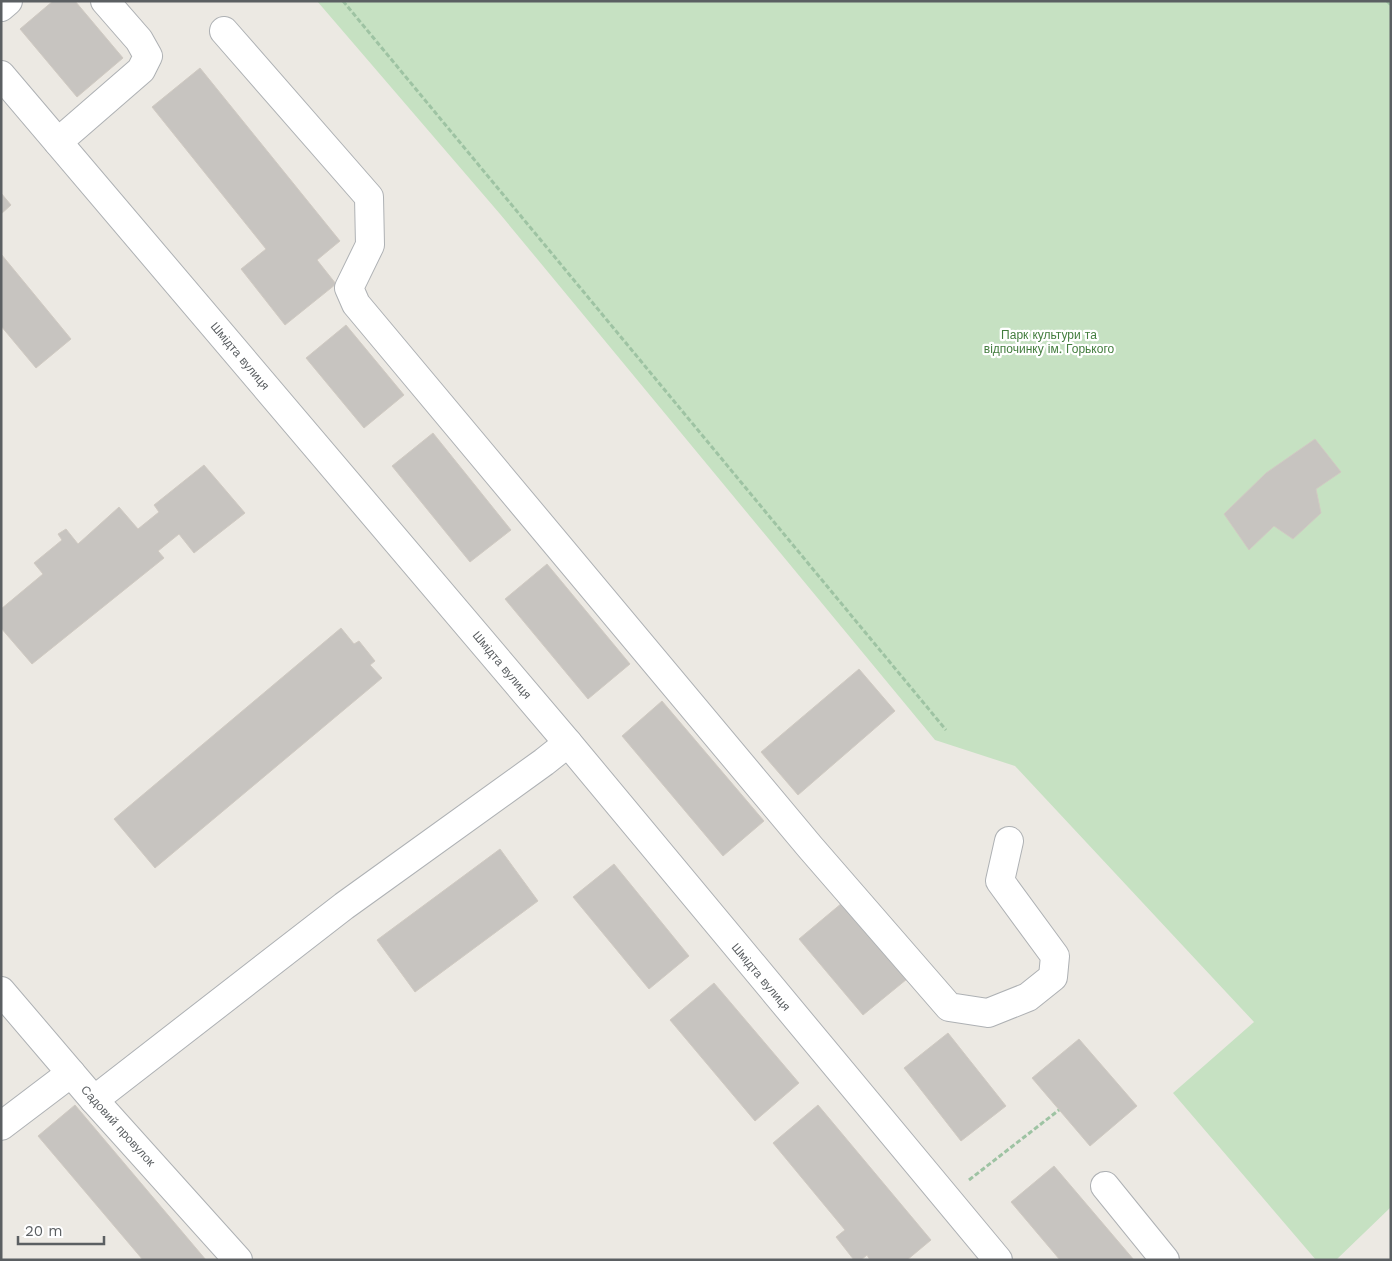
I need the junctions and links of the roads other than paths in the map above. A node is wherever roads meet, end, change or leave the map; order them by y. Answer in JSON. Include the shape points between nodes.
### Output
{"nodes":[{"id":1,"x":8,"y":1,"type":"edge"},
{"id":2,"x":105,"y":1,"type":"edge"},
{"id":3,"x":1,"y":7,"type":"edge"},
{"id":4,"x":224,"y":31,"type":"dead end"},
{"id":5,"x":1,"y":75,"type":"edge"},
{"id":6,"x":58,"y":142,"type":"junction"},
{"id":7,"x":568,"y":743,"type":"junction"},
{"id":8,"x":1009,"y":842,"type":"dead end"},
{"id":9,"x":1,"y":991,"type":"edge"},
{"id":10,"x":71,"y":1073,"type":"junction"},
{"id":11,"x":94,"y":1100,"type":"junction"},
{"id":12,"x":1,"y":1126,"type":"edge"},
{"id":13,"x":1105,"y":1186,"type":"dead end"},
{"id":14,"x":238,"y":1260,"type":"edge"},
{"id":15,"x":998,"y":1260,"type":"edge"},
{"id":16,"x":1165,"y":1260,"type":"edge"}],
"edges":[{"from":1,"to":3,"type":"street"},
{"from":2,"to":6,"type":"street","via":[[139,40],[148,56],[141,70]]},
{"from":4,"to":8,"type":"street","via":[[369,197],[370,245],[349,288],[356,304],[810,847],[949,1007],[988,1014],[1028,997],[1053,977],[1055,956],[1000,881]]},
{"from":5,"to":6,"type":"street","name":"Шмідта вулиця"},
{"from":6,"to":7,"type":"street","name":"Шмідта вулиця"},
{"from":7,"to":11,"type":"street","via":[[344,906]]},
{"from":7,"to":15,"type":"street","name":"Шмідта вулиця"},
{"from":9,"to":10,"type":"street","name":"Садовий провулок"},
{"from":10,"to":11,"type":"street","name":"Садовий провулок"},
{"from":10,"to":12,"type":"street"},
{"from":11,"to":14,"type":"street","name":"Садовий провулок"},
{"from":13,"to":16,"type":"street"}]}
